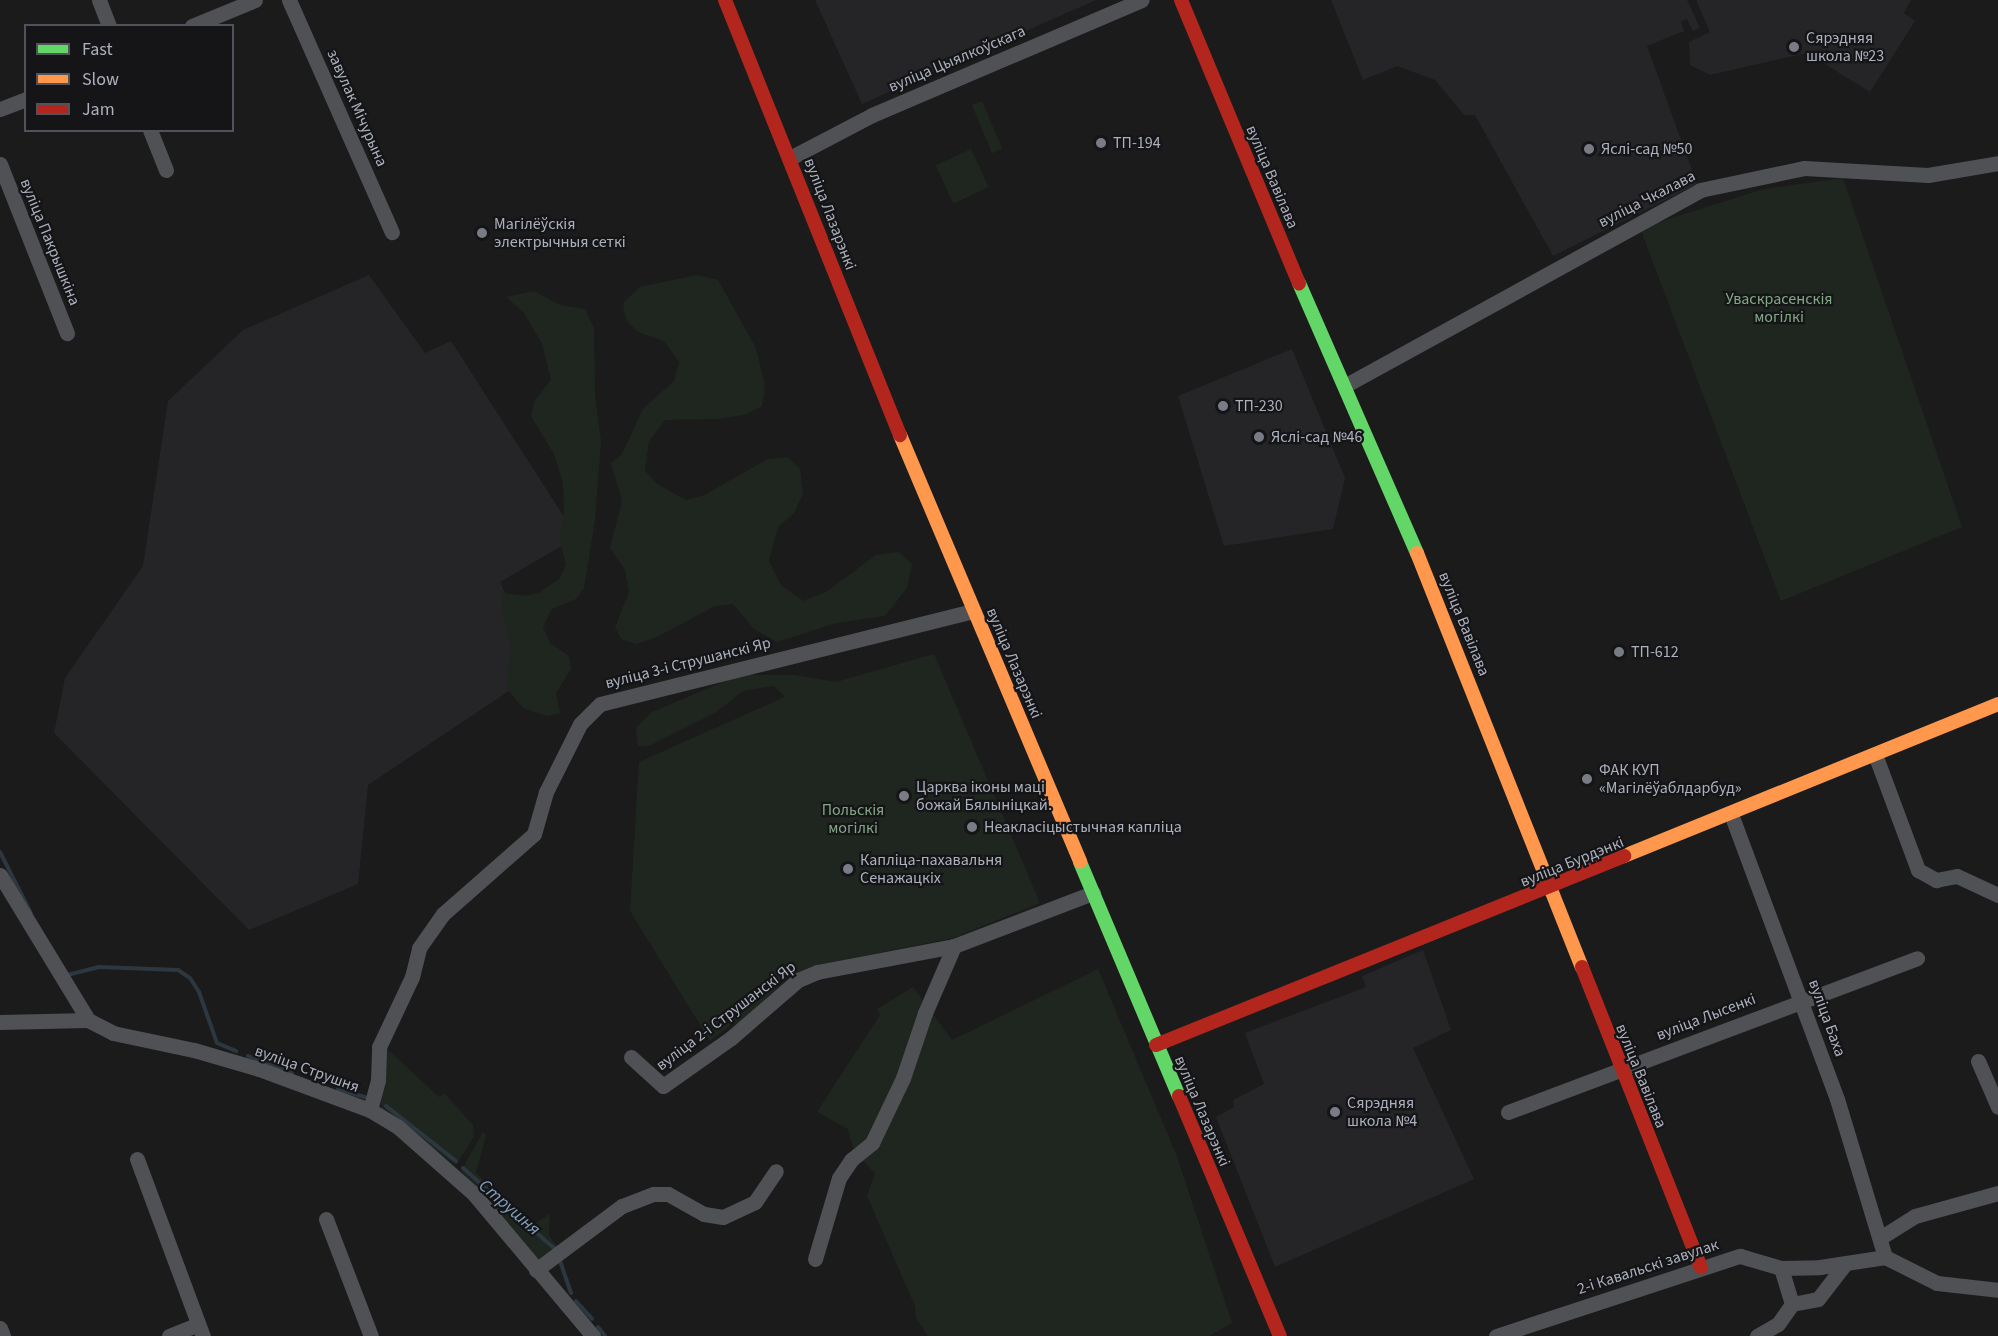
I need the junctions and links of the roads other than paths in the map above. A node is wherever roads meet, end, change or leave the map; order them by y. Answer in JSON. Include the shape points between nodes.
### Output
{"nodes":[{"id":1,"x":99,"y":0,"type":"edge"},
{"id":2,"x":255,"y":0,"type":"edge"},
{"id":3,"x":289,"y":0,"type":"edge"},
{"id":4,"x":725,"y":0,"type":"edge"},
{"id":5,"x":1142,"y":0,"type":"edge"},
{"id":6,"x":1181,"y":0,"type":"edge"},
{"id":7,"x":108,"y":24,"type":"edge"},
{"id":8,"x":197,"y":24,"type":"edge"},
{"id":9,"x":24,"y":100,"type":"edge"},
{"id":10,"x":0,"y":109,"type":"edge"},
{"id":11,"x":151,"y":132,"type":"edge"},
{"id":12,"x":790,"y":158,"type":"junction"},
{"id":13,"x":0,"y":164,"type":"edge"},
{"id":14,"x":1998,"y":164,"type":"edge"},
{"id":15,"x":166,"y":170,"type":"dead end"},
{"id":16,"x":392,"y":232,"type":"dead end"},
{"id":17,"x":67,"y":333,"type":"dead end"},
{"id":18,"x":1346,"y":386,"type":"junction"},
{"id":19,"x":974,"y":611,"type":"junction"},
{"id":20,"x":1998,"y":704,"type":"edge"},
{"id":21,"x":1876,"y":756,"type":"junction"},
{"id":22,"x":1731,"y":814,"type":"junction"},
{"id":23,"x":0,"y":875,"type":"edge"},
{"id":24,"x":1553,"y":888,"type":"junction"},
{"id":25,"x":1093,"y":893,"type":"junction"},
{"id":26,"x":1998,"y":895,"type":"edge"},
{"id":27,"x":954,"y":946,"type":"junction"},
{"id":28,"x":1917,"y":958,"type":"dead end"},
{"id":29,"x":1802,"y":1000,"type":"junction"},
{"id":30,"x":88,"y":1020,"type":"junction"},
{"id":31,"x":0,"y":1022,"type":"edge"},
{"id":32,"x":1156,"y":1045,"type":"junction"},
{"id":33,"x":631,"y":1056,"type":"dead end"},
{"id":34,"x":1978,"y":1061,"type":"dead end"},
{"id":35,"x":1619,"y":1069,"type":"junction"},
{"id":36,"x":1998,"y":1107,"type":"edge"},
{"id":37,"x":370,"y":1110,"type":"junction"},
{"id":38,"x":1508,"y":1112,"type":"dead end"},
{"id":39,"x":137,"y":1159,"type":"dead end"},
{"id":40,"x":777,"y":1171,"type":"dead end"},
{"id":41,"x":1998,"y":1193,"type":"edge"},
{"id":42,"x":326,"y":1219,"type":"dead end"},
{"id":43,"x":1880,"y":1239,"type":"junction"},
{"id":44,"x":1885,"y":1257,"type":"junction"},
{"id":45,"x":815,"y":1259,"type":"dead end"},
{"id":46,"x":1845,"y":1264,"type":"junction"},
{"id":47,"x":1701,"y":1267,"type":"junction"},
{"id":48,"x":1781,"y":1268,"type":"junction"},
{"id":49,"x":536,"y":1270,"type":"junction"},
{"id":50,"x":1998,"y":1290,"type":"edge"},
{"id":51,"x":1792,"y":1304,"type":"junction"},
{"id":52,"x":0,"y":1328,"type":"edge"},
{"id":53,"x":201,"y":1330,"type":"edge"},
{"id":54,"x":1518,"y":1333,"type":"edge"},
{"id":55,"x":3,"y":1336,"type":"edge"},
{"id":56,"x":168,"y":1336,"type":"edge"},
{"id":57,"x":371,"y":1336,"type":"edge"},
{"id":58,"x":593,"y":1336,"type":"edge"},
{"id":59,"x":1280,"y":1336,"type":"edge"},
{"id":60,"x":1496,"y":1336,"type":"edge"},
{"id":61,"x":1757,"y":1336,"type":"edge"}],
"edges":[{"from":1,"to":7,"type":"street"},
{"from":2,"to":8,"type":"street"},
{"from":3,"to":16,"type":"street","name":"завулак Мічурына"},
{"from":4,"to":12,"type":"street","name":"вуліца Лазарэнкі"},
{"from":5,"to":12,"type":"street","name":"вуліца Цыялкоўскага","via":[[872,116]]},
{"from":6,"to":18,"type":"street","name":"вуліца Вавілава","via":[[1260,193]]},
{"from":9,"to":10,"type":"street"},
{"from":11,"to":15,"type":"street"},
{"from":12,"to":19,"type":"street","name":"вуліца Лазарэнкі"},
{"from":13,"to":17,"type":"street","name":"вуліца Пакрышкіна"},
{"from":14,"to":18,"type":"street","name":"вуліца Чкалава","via":[[1928,175],[1804,168],[1700,190]]},
{"from":18,"to":24,"type":"street","name":"вуліца Вавілава"},
{"from":19,"to":25,"type":"street","name":"вуліца Лазарэнкі"},
{"from":19,"to":37,"type":"street","name":"вуліца 3-і Струшанскі Яр","via":[[600,704],[580,724],[546,792],[534,834],[443,914],[419,948],[412,976],[379,1047],[378,1080]]},
{"from":20,"to":21,"type":"street","name":"вуліца Бурдэнкі"},
{"from":21,"to":22,"type":"street","name":"вуліца Бурдэнкі"},
{"from":21,"to":26,"type":"street","via":[[1918,870],[1936,880],[1958,876]]},
{"from":22,"to":24,"type":"street","name":"вуліца Бурдэнкі"},
{"from":22,"to":29,"type":"street","name":"вуліца Баха"},
{"from":23,"to":30,"type":"street"},
{"from":24,"to":32,"type":"street","name":"вуліца Бурдэнкі"},
{"from":24,"to":35,"type":"street","name":"вуліца Вавілава"},
{"from":25,"to":27,"type":"street","name":"вуліца 2-і Струшанскі Яр"},
{"from":25,"to":32,"type":"street","name":"вуліца Лазарэнкі"},
{"from":27,"to":33,"type":"street","name":"вуліца 2-і Струшанскі Яр","via":[[817,972],[798,980],[723,1044],[663,1086]]},
{"from":27,"to":45,"type":"street","via":[[903,1078],[872,1143],[851,1160],[839,1178]]},
{"from":28,"to":29,"type":"street","name":"вуліца Лысенкі"},
{"from":29,"to":35,"type":"street","name":"вуліца Лысенкі"},
{"from":29,"to":43,"type":"street","name":"вуліца Баха"},
{"from":30,"to":31,"type":"street"},
{"from":30,"to":37,"type":"street","name":"вуліца Струшня","via":[[113,1033],[259,1069]]},
{"from":32,"to":59,"type":"street","name":"вуліца Лазарэнкі"},
{"from":34,"to":36,"type":"street"},
{"from":35,"to":38,"type":"street","name":"вуліца Лысенкі"},
{"from":35,"to":47,"type":"street","name":"вуліца Вавілава"},
{"from":37,"to":49,"type":"street","name":"вуліца Струшня","via":[[397,1126],[443,1164]]},
{"from":39,"to":53,"type":"street"},
{"from":40,"to":49,"type":"street","via":[[755,1202],[723,1217],[704,1214],[668,1194],[654,1194],[622,1206]]},
{"from":41,"to":43,"type":"street","via":[[1915,1216]]},
{"from":42,"to":57,"type":"street"},
{"from":43,"to":44,"type":"street"},
{"from":44,"to":46,"type":"street","name":"2-і Кавальскі завулак"},
{"from":44,"to":50,"type":"street","via":[[1937,1283]]},
{"from":46,"to":48,"type":"street","name":"2-і Кавальскі завулак"},
{"from":46,"to":51,"type":"street","via":[[1818,1299]]},
{"from":47,"to":48,"type":"street","name":"2-і Кавальскі завулак","via":[[1740,1256]]},
{"from":47,"to":54,"type":"street","name":"2-і Кавальскі завулак"},
{"from":48,"to":51,"type":"street"},
{"from":49,"to":58,"type":"street","name":"вуліца Струшня"},
{"from":51,"to":61,"type":"street","via":[[1778,1324]]},
{"from":52,"to":55,"type":"street"},
{"from":53,"to":56,"type":"street"},
{"from":54,"to":60,"type":"street","name":"2-і Кавальскі завулак"}]}
